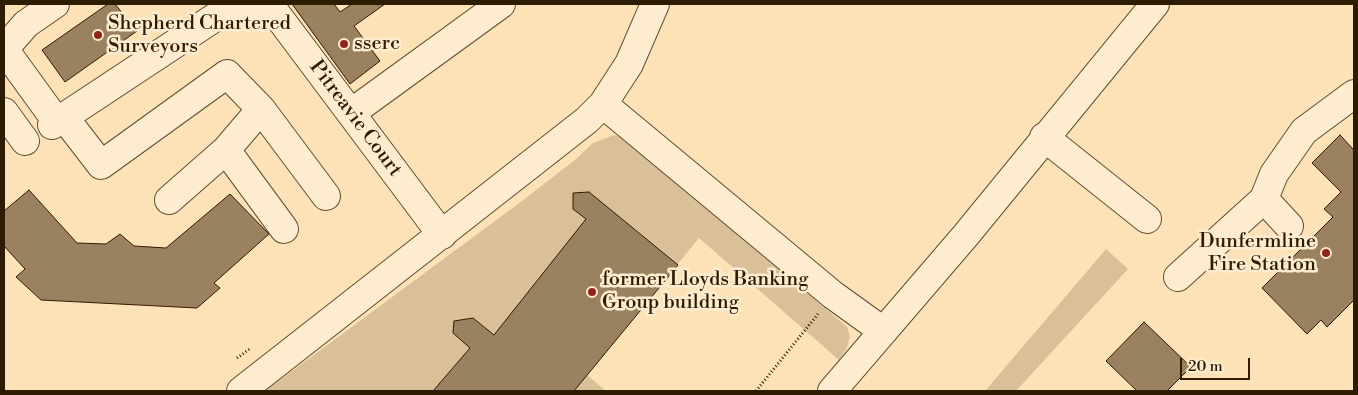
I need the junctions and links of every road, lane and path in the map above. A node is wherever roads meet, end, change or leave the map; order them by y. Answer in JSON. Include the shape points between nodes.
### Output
{"nodes":[{"id":1,"x":55,"y":4,"type":"edge"},
{"id":2,"x":263,"y":4,"type":"edge"},
{"id":3,"x":269,"y":4,"type":"edge"},
{"id":4,"x":502,"y":4,"type":"edge"},
{"id":5,"x":655,"y":4,"type":"edge"},
{"id":6,"x":1155,"y":4,"type":"edge"},
{"id":7,"x":4,"y":48,"type":"edge"},
{"id":8,"x":1354,"y":94,"type":"edge"},
{"id":9,"x":603,"y":104,"type":"junction"},
{"id":10,"x":261,"y":110,"type":"junction"},
{"id":11,"x":4,"y":112,"type":"edge"},
{"id":12,"x":351,"y":113,"type":"junction"},
{"id":13,"x":58,"y":122,"type":"junction"},
{"id":14,"x":1044,"y":137,"type":"junction"},
{"id":15,"x":25,"y":141,"type":"dead end"},
{"id":16,"x":226,"y":150,"type":"junction"},
{"id":17,"x":326,"y":196,"type":"dead end"},
{"id":18,"x":1264,"y":199,"type":"junction"},
{"id":19,"x":169,"y":200,"type":"dead end"},
{"id":20,"x":1147,"y":219,"type":"dead end"},
{"id":21,"x":1289,"y":226,"type":"dead end"},
{"id":22,"x":284,"y":229,"type":"dead end"},
{"id":23,"x":442,"y":235,"type":"junction"},
{"id":24,"x":1178,"y":277,"type":"dead end"},
{"id":25,"x":833,"y":295,"type":"junction"},
{"id":26,"x":883,"y":331,"type":"junction"},
{"id":27,"x":241,"y":391,"type":"edge"},
{"id":28,"x":756,"y":391,"type":"edge"},
{"id":29,"x":832,"y":391,"type":"edge"}],
"edges":[{"from":1,"to":7,"type":"street","via":[[26,24]]},
{"from":2,"to":13,"type":"street","via":[[226,10]]},
{"from":3,"to":12,"type":"street","name":"Pitreavie Court"},
{"from":4,"to":12,"type":"street"},
{"from":5,"to":9,"type":"street","via":[[629,64]]},
{"from":6,"to":14,"type":"street"},
{"from":7,"to":13,"type":"street"},
{"from":8,"to":18,"type":"street","via":[[1304,130],[1274,174]]},
{"from":9,"to":23,"type":"street"},
{"from":9,"to":25,"type":"street"},
{"from":10,"to":13,"type":"street","via":[[227,74],[101,165]]},
{"from":10,"to":16,"type":"street"},
{"from":10,"to":17,"type":"street"},
{"from":11,"to":15,"type":"street"},
{"from":12,"to":23,"type":"street","name":"Pitreavie Court"},
{"from":14,"to":20,"type":"street"},
{"from":14,"to":26,"type":"street","via":[[966,235]]},
{"from":16,"to":19,"type":"street"},
{"from":16,"to":22,"type":"street"},
{"from":18,"to":21,"type":"street"},
{"from":18,"to":24,"type":"street"},
{"from":23,"to":27,"type":"street"},
{"from":25,"to":26,"type":"street"},
{"from":25,"to":28,"type":"path"},
{"from":26,"to":29,"type":"street"}]}
